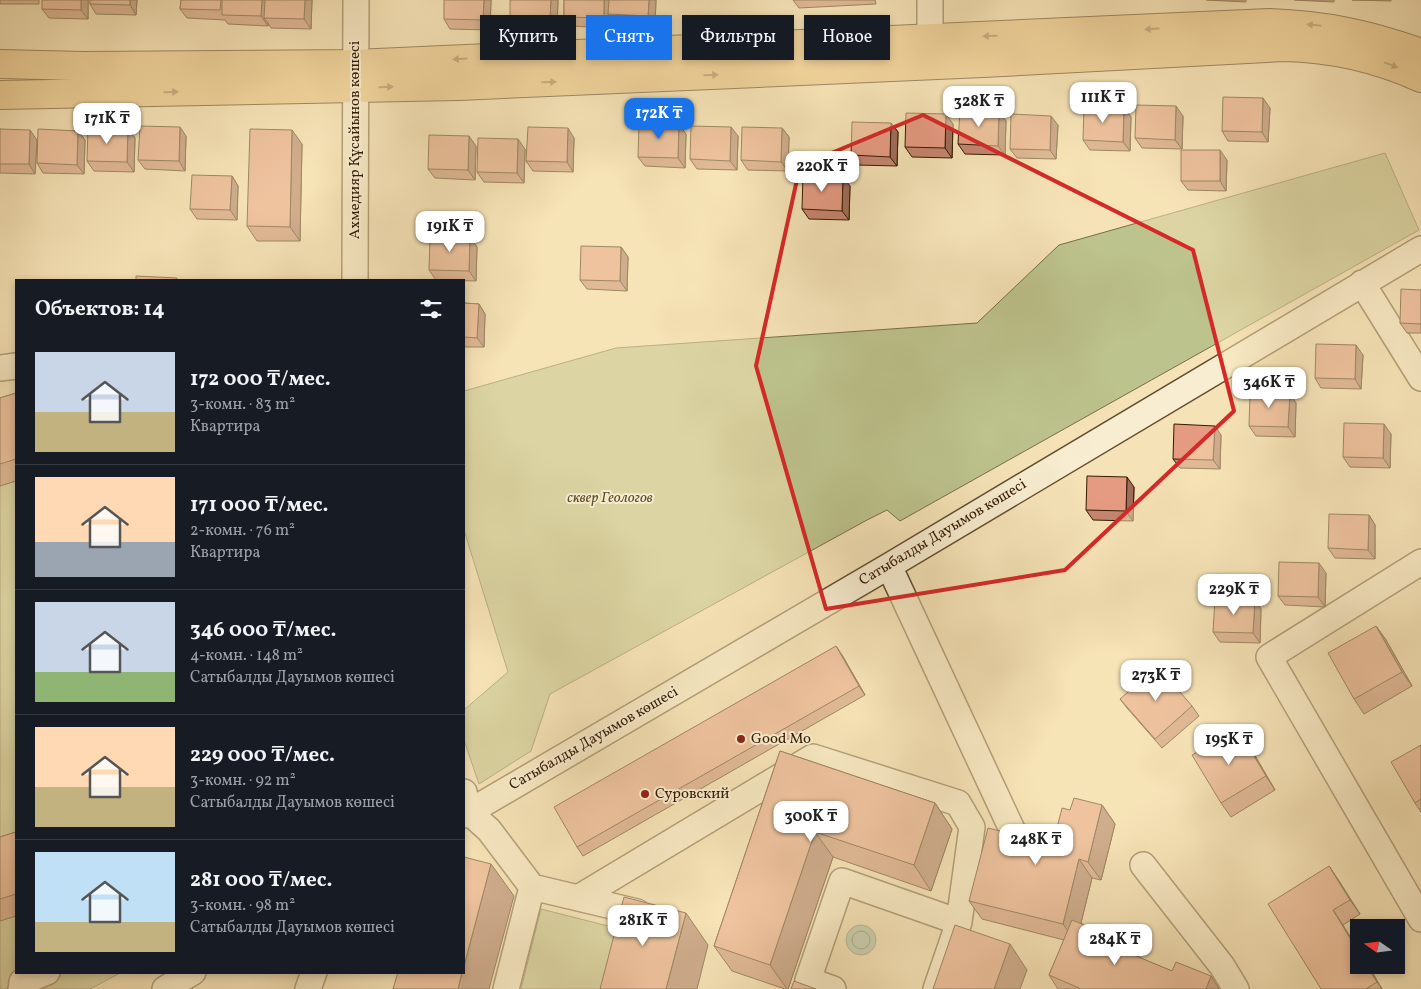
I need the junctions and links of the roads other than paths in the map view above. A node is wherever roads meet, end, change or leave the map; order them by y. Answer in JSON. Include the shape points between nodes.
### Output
{"nodes":[{"id":1,"x":356,"y":0,"type":"edge"},
{"id":2,"x":930,"y":0,"type":"edge"},
{"id":3,"x":930,"y":38,"type":"junction"},
{"id":4,"x":1361,"y":45,"type":"junction"},
{"id":5,"x":1421,"y":53,"type":"edge"},
{"id":6,"x":0,"y":64,"type":"edge"},
{"id":7,"x":930,"y":65,"type":"junction"},
{"id":8,"x":355,"y":76,"type":"junction"},
{"id":9,"x":1421,"y":78,"type":"edge"},
{"id":10,"x":0,"y":96,"type":"edge"},
{"id":11,"x":1421,"y":249,"type":"edge"},
{"id":12,"x":355,"y":279,"type":"edge"},
{"id":13,"x":1362,"y":283,"type":"junction"},
{"id":14,"x":15,"y":366,"type":"edge"},
{"id":15,"x":0,"y":368,"type":"edge"},
{"id":16,"x":1421,"y":378,"type":"edge"},
{"id":17,"x":1421,"y":562,"type":"edge"},
{"id":18,"x":888,"y":566,"type":"junction"},
{"id":19,"x":466,"y":806,"type":"edge"},
{"id":20,"x":1060,"y":844,"type":"edge"},
{"id":21,"x":1143,"y":865,"type":"dead end"},
{"id":22,"x":532,"y":887,"type":"junction"},
{"id":23,"x":578,"y":898,"type":"junction"},
{"id":24,"x":1421,"y":919,"type":"edge"},
{"id":25,"x":959,"y":922,"type":"junction"},
{"id":26,"x":42,"y":974,"type":"edge"},
{"id":27,"x":190,"y":974,"type":"edge"},
{"id":28,"x":313,"y":974,"type":"edge"},
{"id":29,"x":21,"y":989,"type":"edge"},
{"id":30,"x":165,"y":989,"type":"edge"},
{"id":31,"x":308,"y":989,"type":"edge"},
{"id":32,"x":506,"y":989,"type":"edge"},
{"id":33,"x":618,"y":989,"type":"edge"},
{"id":34,"x":833,"y":989,"type":"edge"},
{"id":35,"x":936,"y":989,"type":"edge"},
{"id":36,"x":1236,"y":989,"type":"edge"}],
"edges":[{"from":1,"to":8,"type":"street","name":"Ахмедияр Құсайынов көшесі"},
{"from":2,"to":3,"type":"street"},
{"from":4,"to":3,"type":"main road","one_way":true,"via":[[1327,27],[1268,23]]},
{"from":3,"to":7,"type":"street"},
{"from":3,"to":8,"type":"main road","one_way":true},
{"from":4,"to":5,"type":"main road"},
{"from":4,"to":7,"type":"main road","via":[[1332,50],[1284,47]]},
{"from":4,"to":9,"type":"main road","one_way":true},
{"from":6,"to":8,"type":"main road"},
{"from":8,"to":7,"type":"main road","one_way":true,"via":[[469,85]]},
{"from":10,"to":8,"type":"main road","one_way":true},
{"from":8,"to":12,"type":"street","name":"Ахмедияр Құсайынов көшесі"},
{"from":11,"to":13,"type":"street","name":"Сатыбалды Дауымов көшесі"},
{"from":13,"to":16,"type":"street"},
{"from":13,"to":18,"type":"street","name":"Сатыбалды Дауымов көшесі"},
{"from":14,"to":15,"type":"street"},
{"from":17,"to":24,"type":"street","via":[[1270,657]]},
{"from":18,"to":19,"type":"street","name":"Сатыбалды Дауымов көшесі"},
{"from":18,"to":20,"type":"street","via":[[1015,836]]},
{"from":19,"to":22,"type":"street","via":[[489,830]]},
{"from":21,"to":36,"type":"street","via":[[1222,966]]},
{"from":22,"to":23,"type":"street"},
{"from":22,"to":32,"type":"street"},
{"from":23,"to":25,"type":"street","via":[[813,758],[958,803],[972,827]]},
{"from":23,"to":33,"type":"street","via":[[637,912]]},
{"from":25,"to":34,"type":"street","via":[[842,881],[808,980]]},
{"from":25,"to":35,"type":"street"},
{"from":26,"to":29,"type":"street","via":[[22,982]]},
{"from":27,"to":30,"type":"street"},
{"from":28,"to":31,"type":"street"}]}
